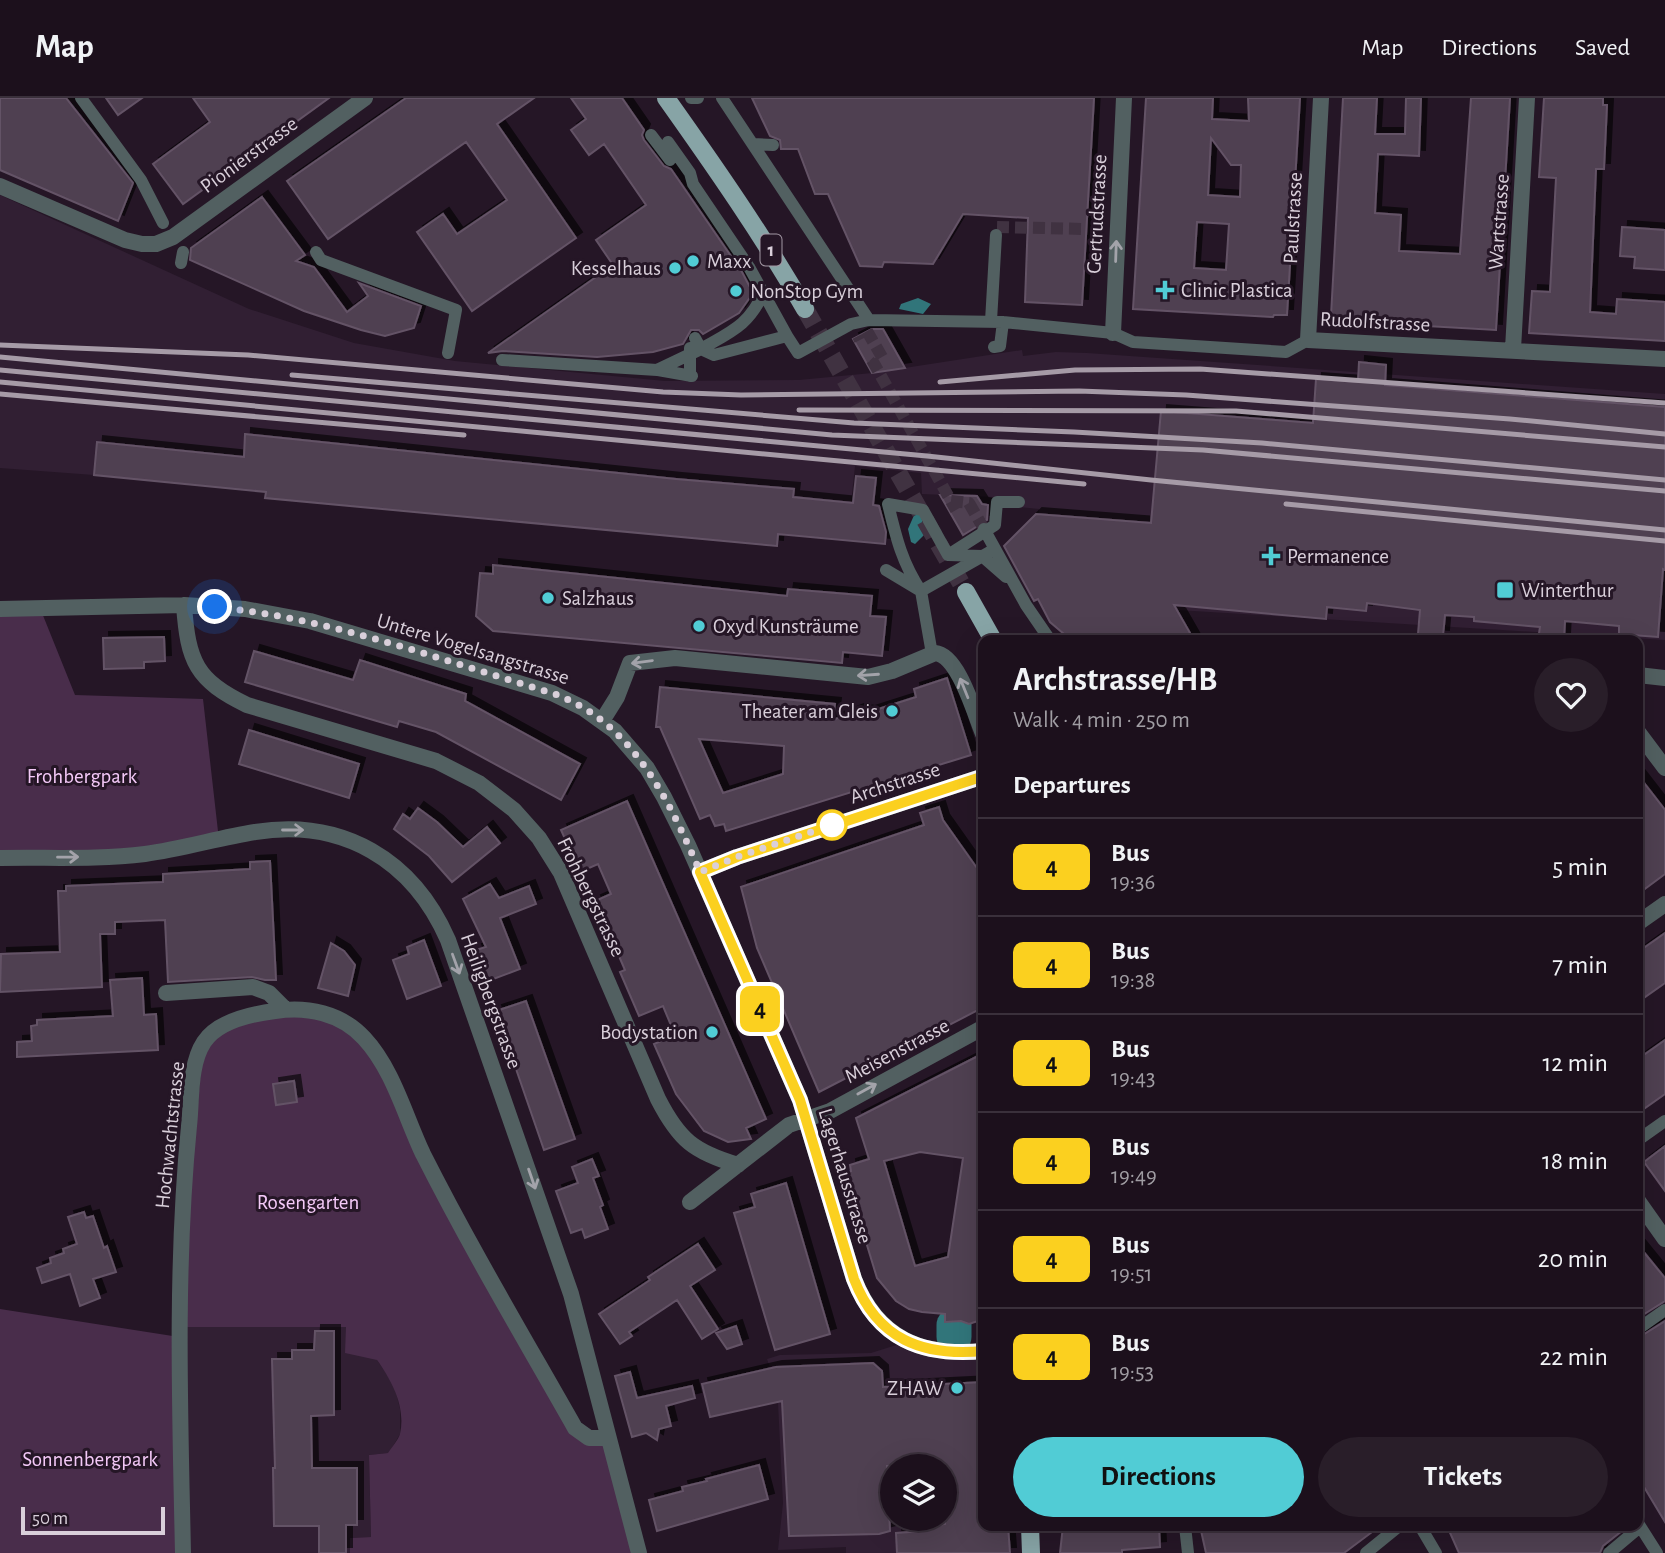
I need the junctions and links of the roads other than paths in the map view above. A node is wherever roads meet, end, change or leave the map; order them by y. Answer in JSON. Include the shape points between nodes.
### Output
{"nodes":[{"id":1,"x":81,"y":98,"type":"edge"},
{"id":2,"x":365,"y":98,"type":"edge"},
{"id":3,"x":666,"y":98,"type":"edge"},
{"id":4,"x":691,"y":98,"type":"edge"},
{"id":5,"x":698,"y":98,"type":"edge"},
{"id":6,"x":722,"y":98,"type":"edge"},
{"id":7,"x":1124,"y":98,"type":"edge"},
{"id":8,"x":1321,"y":98,"type":"edge"},
{"id":9,"x":1527,"y":98,"type":"edge"},
{"id":10,"x":651,"y":135,"type":"dead end"},
{"id":11,"x":668,"y":142,"type":"dead end"},
{"id":12,"x":753,"y":144,"type":"junction"},
{"id":13,"x":774,"y":145,"type":"dead end"},
{"id":14,"x":693,"y":184,"type":"junction"},
{"id":15,"x":0,"y":186,"type":"edge"},
{"id":16,"x":162,"y":221,"type":"dead end"},
{"id":17,"x":996,"y":235,"type":"dead end"},
{"id":18,"x":316,"y":252,"type":"dead end"},
{"id":19,"x":764,"y":292,"type":"junction"},
{"id":20,"x":805,"y":309,"type":"tunnel mouth"},
{"id":21,"x":997,"y":322,"type":"junction"},
{"id":22,"x":861,"y":326,"type":"junction"},
{"id":23,"x":1113,"y":333,"type":"junction"},
{"id":24,"x":787,"y":335,"type":"junction"},
{"id":25,"x":1308,"y":340,"type":"junction"},
{"id":26,"x":694,"y":346,"type":"junction"},
{"id":27,"x":994,"y":347,"type":"dead end"},
{"id":28,"x":1513,"y":349,"type":"junction"},
{"id":29,"x":448,"y":353,"type":"dead end"},
{"id":30,"x":502,"y":359,"type":"dead end"},
{"id":31,"x":1665,"y":359,"type":"edge"},
{"id":32,"x":657,"y":370,"type":"junction"},
{"id":33,"x":1019,"y":502,"type":"dead end"},
{"id":34,"x":984,"y":530,"type":"junction"},
{"id":35,"x":995,"y":549,"type":"junction"},
{"id":36,"x":948,"y":555,"type":"junction"},
{"id":37,"x":982,"y":556,"type":"junction"},
{"id":38,"x":886,"y":570,"type":"dead end"},
{"id":39,"x":1014,"y":584,"type":"junction"},
{"id":40,"x":921,"y":591,"type":"junction"},
{"id":41,"x":966,"y":592,"type":"tunnel mouth"},
{"id":42,"x":184,"y":605,"type":"junction"},
{"id":43,"x":0,"y":609,"type":"edge"},
{"id":44,"x":990,"y":635,"type":"edge"},
{"id":45,"x":1046,"y":635,"type":"edge"},
{"id":46,"x":932,"y":654,"type":"junction"},
{"id":47,"x":1643,"y":676,"type":"edge"},
{"id":48,"x":1665,"y":678,"type":"edge"},
{"id":49,"x":603,"y":721,"type":"junction"},
{"id":50,"x":978,"y":722,"type":"edge"},
{"id":51,"x":1643,"y":739,"type":"edge"},
{"id":52,"x":1665,"y":768,"type":"edge"},
{"id":53,"x":978,"y":778,"type":"edge"},
{"id":54,"x":0,"y":858,"type":"edge"},
{"id":55,"x":700,"y":872,"type":"junction"},
{"id":56,"x":1665,"y":904,"type":"edge"},
{"id":57,"x":1643,"y":919,"type":"edge"},
{"id":58,"x":166,"y":993,"type":"dead end"},
{"id":59,"x":285,"y":1009,"type":"junction"},
{"id":60,"x":978,"y":1030,"type":"edge"},
{"id":61,"x":806,"y":1119,"type":"junction"},
{"id":62,"x":1665,"y":1121,"type":"edge"},
{"id":63,"x":1643,"y":1136,"type":"edge"},
{"id":64,"x":738,"y":1165,"type":"junction"},
{"id":65,"x":690,"y":1202,"type":"dead end"},
{"id":66,"x":1643,"y":1208,"type":"edge"},
{"id":67,"x":1665,"y":1238,"type":"edge"},
{"id":68,"x":1665,"y":1310,"type":"edge"},
{"id":69,"x":1643,"y":1325,"type":"edge"},
{"id":70,"x":978,"y":1351,"type":"edge"},
{"id":71,"x":608,"y":1438,"type":"junction"},
{"id":72,"x":1030,"y":1531,"type":"edge"},
{"id":73,"x":1186,"y":1531,"type":"edge"},
{"id":74,"x":1393,"y":1531,"type":"edge"},
{"id":75,"x":1423,"y":1531,"type":"edge"},
{"id":76,"x":1633,"y":1531,"type":"edge"},
{"id":77,"x":1643,"y":1531,"type":"edge"},
{"id":78,"x":183,"y":1553,"type":"edge"},
{"id":79,"x":639,"y":1553,"type":"edge"},
{"id":80,"x":1031,"y":1553,"type":"edge"},
{"id":81,"x":1188,"y":1553,"type":"edge"},
{"id":82,"x":1366,"y":1553,"type":"edge"},
{"id":83,"x":1436,"y":1553,"type":"edge"},
{"id":84,"x":1609,"y":1553,"type":"edge"},
{"id":85,"x":1657,"y":1553,"type":"edge"}],
"edges":[{"from":1,"to":16,"type":"street","via":[[141,180]]},
{"from":2,"to":15,"type":"street","name":"Pionierstrasse","via":[[173,237],[156,244],[110,235]]},
{"from":3,"to":20,"type":"main road","number":"1","via":[[769,247]]},
{"from":4,"to":5,"type":"street"},
{"from":6,"to":12,"type":"street"},
{"from":23,"to":7,"type":"street","name":"Gertrudstrasse","one_way":true},
{"from":8,"to":25,"type":"street","name":"Paulstrasse"},
{"from":9,"to":28,"type":"street","name":"Wartstrasse"},
{"from":10,"to":14,"type":"street","via":[[683,178]]},
{"from":11,"to":14,"type":"street"},
{"from":12,"to":13,"type":"street"},
{"from":12,"to":22,"type":"street"},
{"from":14,"to":19,"type":"street"},
{"from":17,"to":21,"type":"street"},
{"from":18,"to":29,"type":"street","via":[[321,260],[456,310]]},
{"from":19,"to":24,"type":"street"},
{"from":19,"to":26,"type":"street","via":[[755,312],[740,327]]},
{"from":21,"to":22,"type":"street","name":"Rudolfstrasse"},
{"from":21,"to":23,"type":"street","name":"Rudolfstrasse"},
{"from":21,"to":27,"type":"street","via":[[1000,346]]},
{"from":22,"to":24,"type":"street","via":[[798,353]]},
{"from":23,"to":25,"type":"street","name":"Rudolfstrasse","via":[[1133,342],[1286,352]]},
{"from":24,"to":26,"type":"street","via":[[714,355]]},
{"from":25,"to":28,"type":"street","name":"Rudolfstrasse"},
{"from":26,"to":32,"type":"street"},
{"from":26,"to":32,"type":"street","via":[[691,376]]},
{"from":28,"to":31,"type":"street","name":"Rudolfstrasse"},
{"from":30,"to":32,"type":"street"},
{"from":33,"to":34,"type":"street","via":[[997,502],[995,525]]},
{"from":34,"to":35,"type":"street"},
{"from":34,"to":36,"type":"street"},
{"from":35,"to":37,"type":"street"},
{"from":35,"to":39,"type":"street"},
{"from":36,"to":37,"type":"street"},
{"from":36,"to":40,"type":"street","via":[[923,509],[888,504],[908,572]]},
{"from":37,"to":39,"type":"street"},
{"from":37,"to":40,"type":"street"},
{"from":38,"to":40,"type":"street"},
{"from":39,"to":45,"type":"street"},
{"from":40,"to":46,"type":"street"},
{"from":41,"to":44,"type":"main road"},
{"from":42,"to":43,"type":"street","name":"Untere Vogelsangstrasse"},
{"from":42,"to":49,"type":"street","name":"Untere Vogelsangstrasse","via":[[245,610],[322,625],[552,693]]},
{"from":42,"to":64,"type":"street","name":"Frohbergstrasse","via":[[189,649],[200,673],[230,697],[436,761],[491,791],[526,822],[561,873],[658,1099],[676,1130],[700,1152]]},
{"from":46,"to":49,"type":"street","one_way":true,"via":[[868,677],[675,658],[630,663]]},
{"from":50,"to":46,"type":"street","one_way":true,"via":[[956,669],[944,655]]},
{"from":47,"to":48,"type":"street"},
{"from":49,"to":55,"type":"street","name":"Lagerhausstrasse","via":[[647,768]]},
{"from":51,"to":52,"type":"street"},
{"from":53,"to":55,"type":"street","name":"Archstrasse"},
{"from":54,"to":71,"type":"street","name":"Heiligbergstrasse","one_way":true,"via":[[134,855],[295,829],[329,833],[397,868],[428,901],[448,940],[571,1294]]},
{"from":55,"to":61,"type":"street","name":"Lagerhausstrasse"},
{"from":56,"to":57,"type":"street"},
{"from":58,"to":59,"type":"street","via":[[253,987],[269,993]]},
{"from":59,"to":71,"type":"street","name":"Hochwachtstrasse","via":[[314,1010],[334,1017],[364,1038],[380,1060],[423,1154],[575,1429],[589,1438]]},
{"from":59,"to":78,"type":"street","name":"Hochwachtstrasse","via":[[233,1021],[212,1032],[195,1068],[183,1185],[179,1337]]},
{"from":61,"to":60,"type":"street","name":"Meisenstrasse","one_way":true,"via":[[830,1111]]},
{"from":61,"to":64,"type":"street","name":"Meisenstrasse","via":[[789,1125]]},
{"from":61,"to":70,"type":"street","name":"Lagerhausstrasse","via":[[854,1279],[873,1313],[894,1334],[915,1346]]},
{"from":62,"to":63,"type":"street"},
{"from":64,"to":65,"type":"street","name":"Meisenstrasse"},
{"from":66,"to":67,"type":"street"},
{"from":68,"to":69,"type":"street"},
{"from":71,"to":79,"type":"street","name":"Heiligbergstrasse"},
{"from":72,"to":80,"type":"main road"},
{"from":73,"to":81,"type":"street"},
{"from":74,"to":82,"type":"street"},
{"from":75,"to":83,"type":"street"},
{"from":76,"to":84,"type":"street"},
{"from":77,"to":85,"type":"street"}]}
